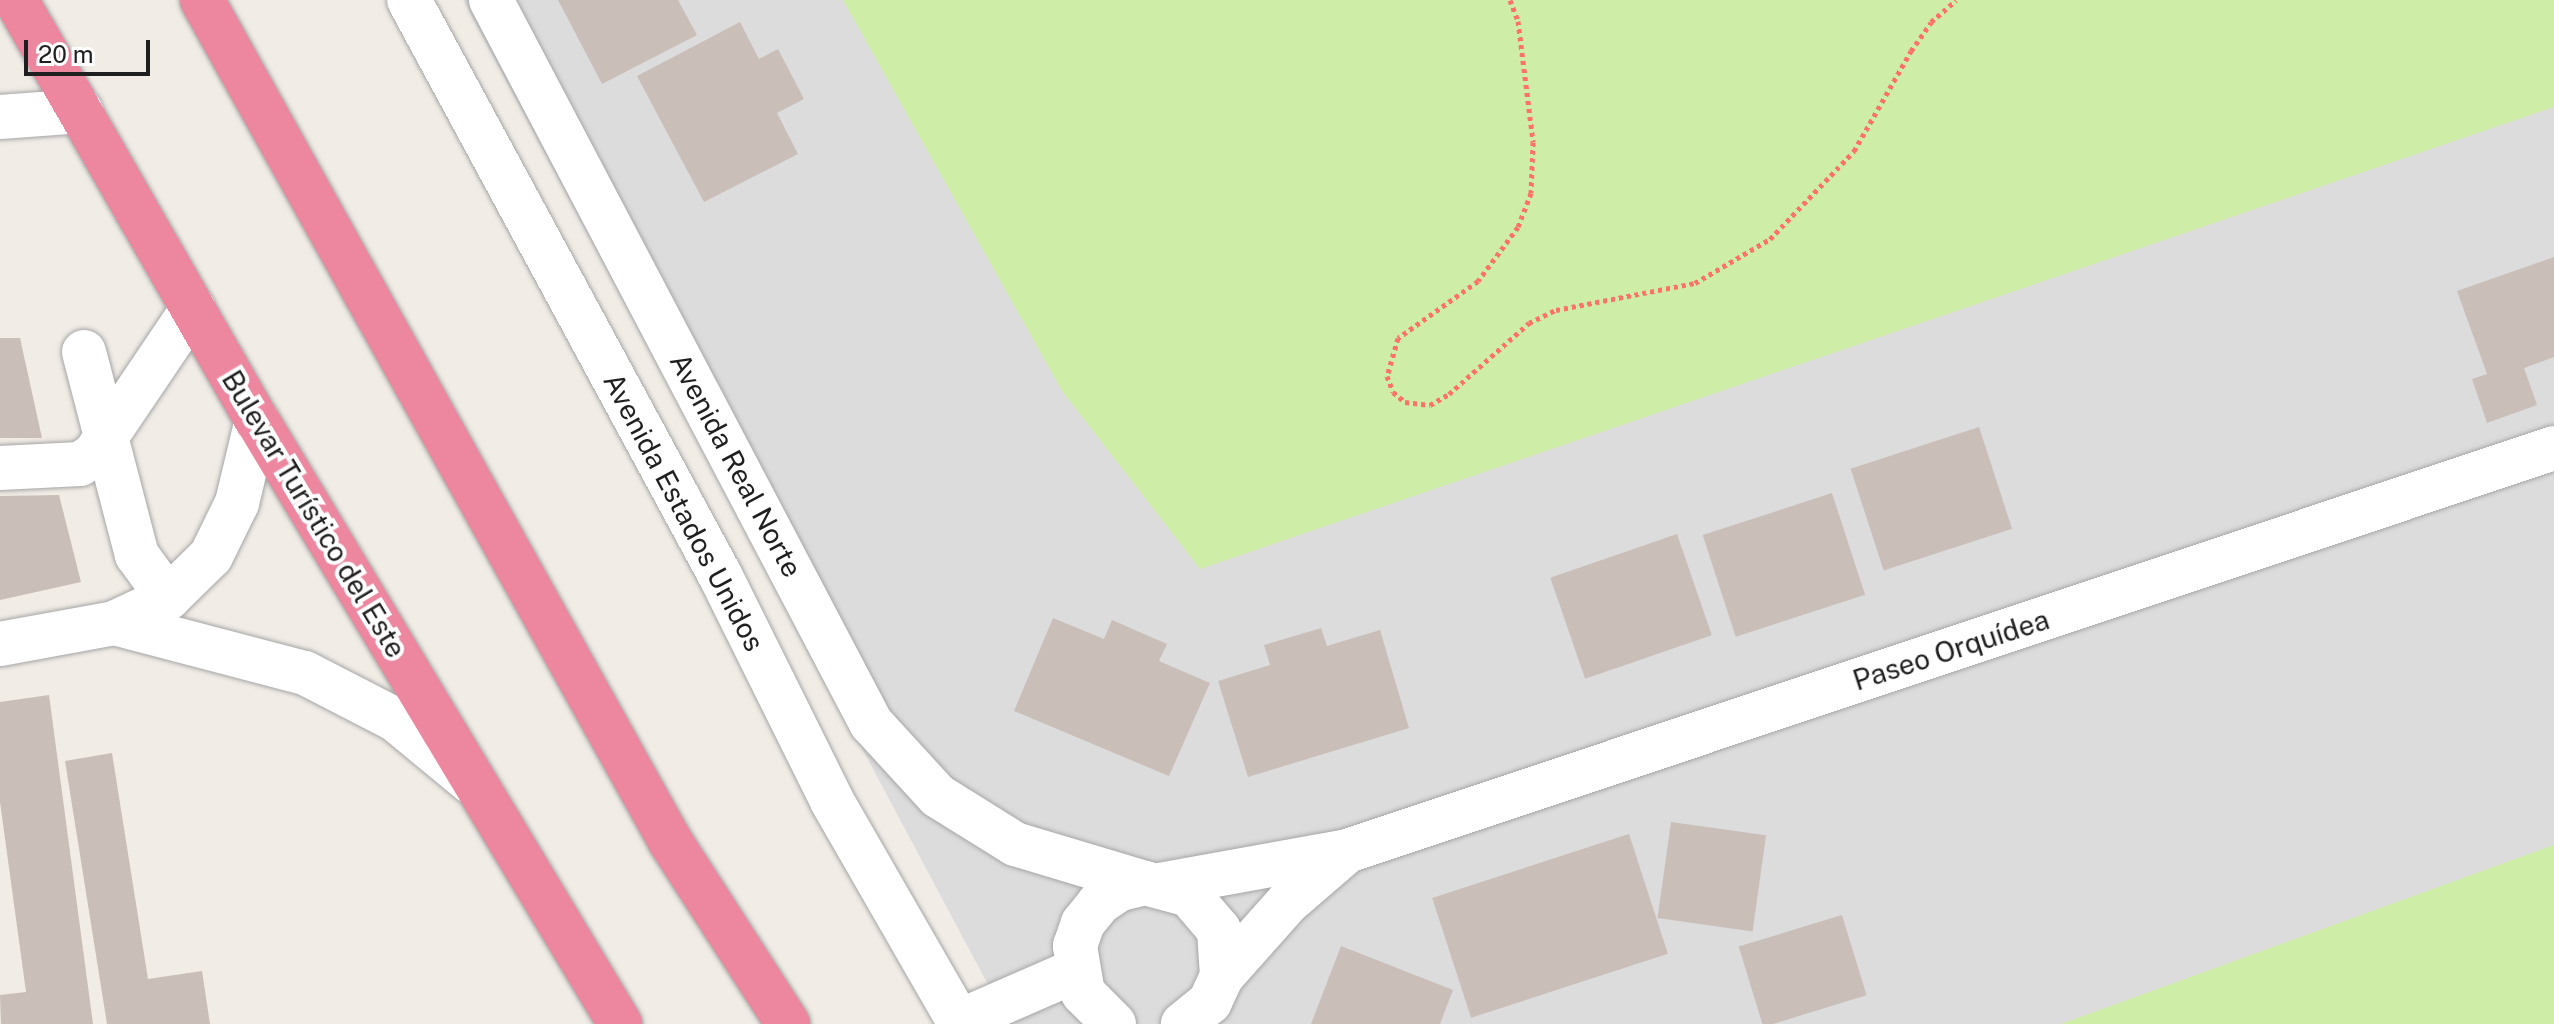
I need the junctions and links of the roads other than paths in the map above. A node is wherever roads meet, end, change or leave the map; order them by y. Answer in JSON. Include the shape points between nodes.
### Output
{"nodes":[{"id":1,"x":16,"y":0,"type":"edge"},
{"id":2,"x":202,"y":0,"type":"edge"},
{"id":3,"x":409,"y":0,"type":"edge"},
{"id":4,"x":491,"y":0,"type":"edge"},
{"id":5,"x":81,"y":111,"type":"junction"},
{"id":6,"x":0,"y":117,"type":"edge"},
{"id":7,"x":193,"y":308,"type":"junction"},
{"id":8,"x":84,"y":352,"type":"dead end"},
{"id":9,"x":257,"y":420,"type":"junction"},
{"id":10,"x":106,"y":442,"type":"junction"},
{"id":11,"x":2554,"y":448,"type":"edge"},
{"id":12,"x":0,"y":468,"type":"edge"},
{"id":13,"x":168,"y":598,"type":"junction"},
{"id":14,"x":114,"y":623,"type":"junction"},
{"id":15,"x":0,"y":644,"type":"edge"},
{"id":16,"x":476,"y":786,"type":"junction"},
{"id":17,"x":1347,"y":851,"type":"junction"},
{"id":18,"x":1056,"y":859,"type":"junction"},
{"id":19,"x":1153,"y":884,"type":"junction"},
{"id":20,"x":1083,"y":923,"type":"junction"},
{"id":21,"x":1075,"y":971,"type":"junction"},
{"id":22,"x":1216,"y":996,"type":"edge"},
{"id":23,"x":959,"y":1023,"type":"edge"},
{"id":24,"x":620,"y":1024,"type":"edge"},
{"id":25,"x":788,"y":1024,"type":"edge"},
{"id":26,"x":1114,"y":1024,"type":"edge"},
{"id":27,"x":1183,"y":1024,"type":"edge"}],
"edges":[{"from":1,"to":5,"type":"highway","name":"Bulevar Turístico del Este"},
{"from":2,"to":25,"type":"highway","via":[[670,841]]},
{"from":3,"to":23,"type":"street","name":"Avenida Estados Unidos","via":[[721,577],[832,801]]},
{"from":4,"to":18,"type":"street","name":"Avenida Real Norte","via":[[871,723],[938,796],[1015,844]]},
{"from":5,"to":6,"type":"street"},
{"from":5,"to":7,"type":"highway","name":"Bulevar Turístico del Este"},
{"from":7,"to":9,"type":"highway","name":"Bulevar Turístico del Este"},
{"from":7,"to":10,"type":"street"},
{"from":8,"to":10,"type":"street"},
{"from":9,"to":13,"type":"street","via":[[237,503],[211,556]]},
{"from":9,"to":16,"type":"highway","name":"Bulevar Turístico del Este"},
{"from":10,"to":12,"type":"street","via":[[80,464]]},
{"from":10,"to":13,"type":"street","via":[[137,555]]},
{"from":11,"to":17,"type":"street","name":"Paseo Orquídea"},
{"from":13,"to":14,"type":"street"},
{"from":14,"to":15,"type":"street"},
{"from":14,"to":16,"type":"street","via":[[305,673],[396,720]]},
{"from":16,"to":24,"type":"highway","name":"Bulevar Turístico del Este"},
{"from":17,"to":19,"type":"street"},
{"from":17,"to":22,"type":"street","via":[[1288,902]]},
{"from":18,"to":19,"type":"street","name":"Avenida Real Norte"},
{"from":18,"to":20,"type":"street","via":[[1074,891]]},
{"from":19,"to":20,"type":"street","via":[[1120,889]]},
{"from":19,"to":22,"type":"street","name":"Avenida Real Norte","via":[[1189,895],[1207,910],[1224,953]]},
{"from":20,"to":21,"type":"street","via":[[1075,946]]},
{"from":21,"to":23,"type":"street"},
{"from":21,"to":26,"type":"street","via":[[1083,993]]},
{"from":22,"to":27,"type":"street"}]}
